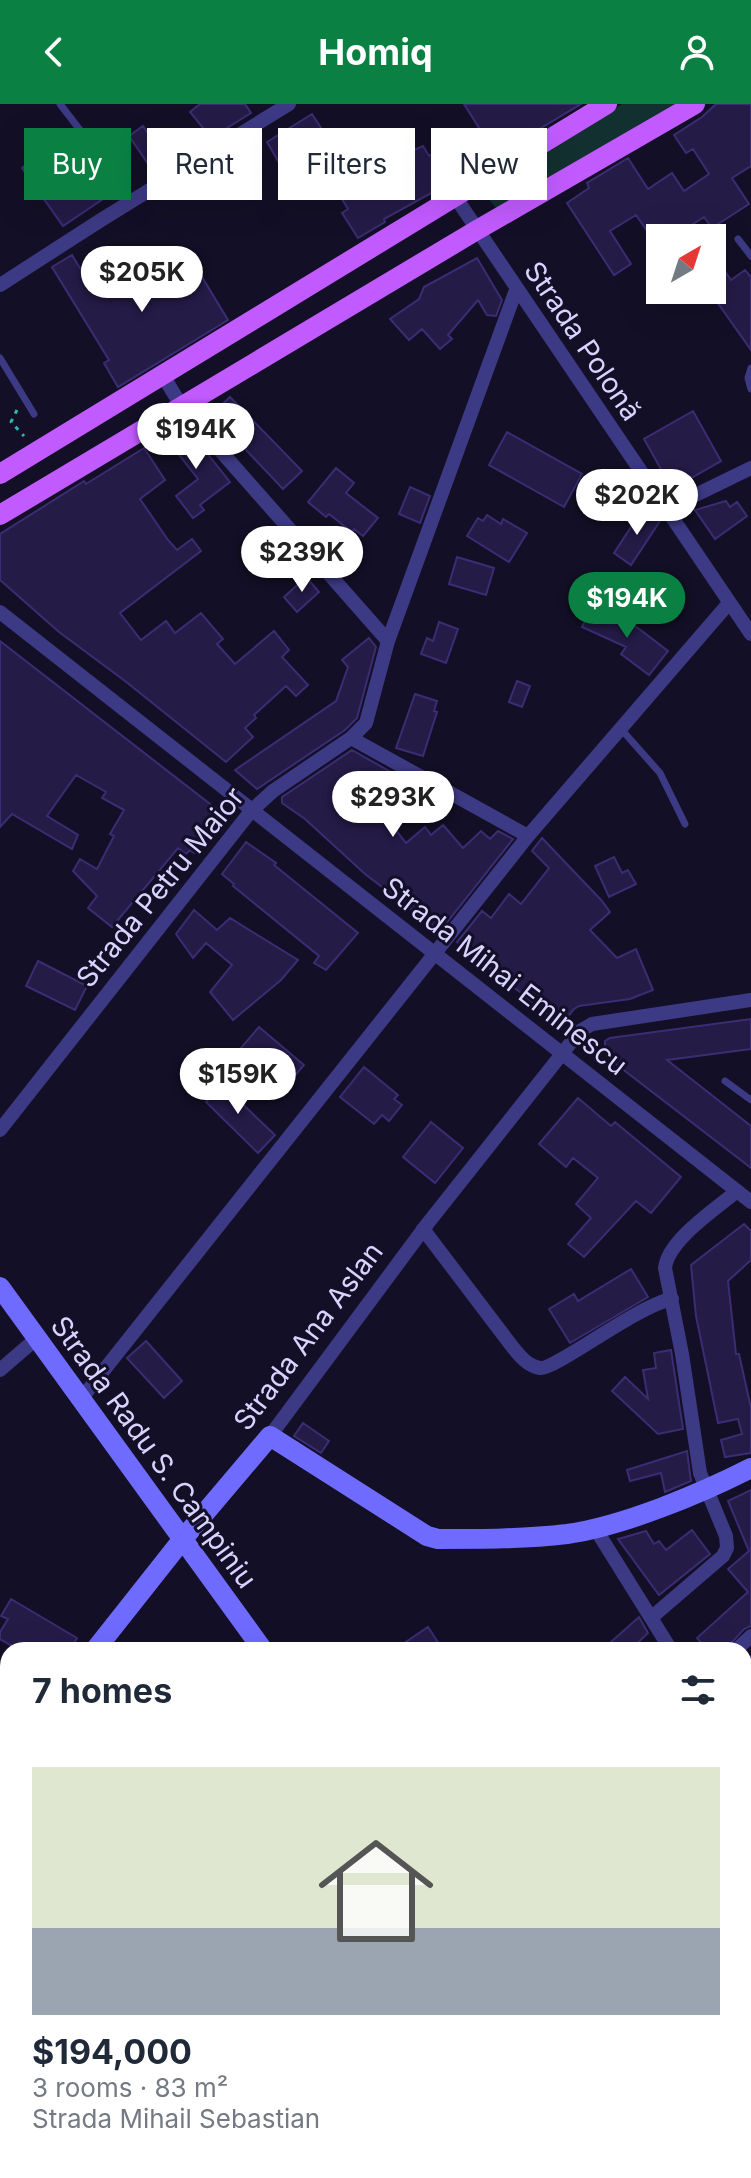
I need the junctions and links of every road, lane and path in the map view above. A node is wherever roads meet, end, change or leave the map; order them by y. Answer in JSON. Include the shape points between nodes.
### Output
{"nodes":[{"id":1,"x":60,"y":104,"type":"edge"},
{"id":2,"x":289,"y":104,"type":"edge"},
{"id":3,"x":607,"y":104,"type":"edge"},
{"id":4,"x":695,"y":104,"type":"edge"},
{"id":5,"x":78,"y":128,"type":"edge"},
{"id":6,"x":547,"y":140,"type":"edge"},
{"id":7,"x":446,"y":200,"type":"edge"},
{"id":8,"x":457,"y":200,"type":"edge"},
{"id":9,"x":477,"y":230,"type":"junction"},
{"id":10,"x":738,"y":239,"type":"dead end"},
{"id":11,"x":751,"y":256,"type":"edge"},
{"id":12,"x":0,"y":285,"type":"edge"},
{"id":13,"x":516,"y":290,"type":"junction"},
{"id":14,"x":0,"y":358,"type":"edge"},
{"id":15,"x":751,"y":368,"type":"edge"},
{"id":16,"x":162,"y":374,"type":"junction"},
{"id":17,"x":751,"y":389,"type":"edge"},
{"id":18,"x":24,"y":397,"type":"junction"},
{"id":19,"x":182,"y":407,"type":"junction"},
{"id":20,"x":34,"y":414,"type":"dead end"},
{"id":21,"x":37,"y":452,"type":"junction"},
{"id":22,"x":751,"y":468,"type":"edge"},
{"id":23,"x":0,"y":474,"type":"edge"},
{"id":24,"x":667,"y":509,"type":"junction"},
{"id":25,"x":0,"y":515,"type":"edge"},
{"id":26,"x":729,"y":603,"type":"junction"},
{"id":27,"x":0,"y":612,"type":"edge"},
{"id":28,"x":751,"y":634,"type":"edge"},
{"id":29,"x":388,"y":641,"type":"junction"},
{"id":30,"x":621,"y":729,"type":"junction"},
{"id":31,"x":351,"y":738,"type":"junction"},
{"id":32,"x":251,"y":811,"type":"junction"},
{"id":33,"x":685,"y":824,"type":"dead end"},
{"id":34,"x":528,"y":836,"type":"junction"},
{"id":35,"x":435,"y":954,"type":"junction"},
{"id":36,"x":751,"y":1000,"type":"edge"},
{"id":37,"x":561,"y":1053,"type":"junction"},
{"id":38,"x":725,"y":1081,"type":"dead end"},
{"id":39,"x":751,"y":1100,"type":"edge"},
{"id":40,"x":0,"y":1130,"type":"edge"},
{"id":41,"x":737,"y":1191,"type":"junction"},
{"id":42,"x":751,"y":1202,"type":"edge"},
{"id":43,"x":423,"y":1229,"type":"junction"},
{"id":44,"x":0,"y":1287,"type":"edge"},
{"id":45,"x":672,"y":1299,"type":"junction"},
{"id":46,"x":37,"y":1338,"type":"junction"},
{"id":47,"x":0,"y":1370,"type":"edge"},
{"id":48,"x":81,"y":1399,"type":"junction"},
{"id":49,"x":270,"y":1436,"type":"junction"},
{"id":50,"x":751,"y":1468,"type":"edge"},
{"id":51,"x":707,"y":1491,"type":"junction"},
{"id":52,"x":595,"y":1528,"type":"junction"},
{"id":53,"x":182,"y":1540,"type":"junction"},
{"id":54,"x":652,"y":1617,"type":"junction"},
{"id":55,"x":101,"y":1642,"type":"edge"},
{"id":56,"x":257,"y":1642,"type":"edge"},
{"id":57,"x":666,"y":1642,"type":"edge"}],
"edges":[{"from":1,"to":5,"type":"lane"},
{"from":2,"to":12,"type":"street"},
{"from":3,"to":6,"type":"main road"},
{"from":4,"to":9,"type":"main road"},
{"from":7,"to":16,"type":"main road"},
{"from":8,"to":9,"type":"street","name":"Strada Polonă"},
{"from":9,"to":13,"type":"street","name":"Strada Polonă"},
{"from":9,"to":19,"type":"main road"},
{"from":10,"to":11,"type":"lane"},
{"from":13,"to":24,"type":"street","name":"Strada Polonă"},
{"from":13,"to":29,"type":"street","name":"Strada Petru Maior"},
{"from":14,"to":18,"type":"lane"},
{"from":15,"to":17,"type":"lane"},
{"from":16,"to":19,"type":"street"},
{"from":16,"to":21,"type":"main road"},
{"from":18,"to":20,"type":"lane"},
{"from":18,"to":21,"type":"path","via":[[11,422]]},
{"from":19,"to":25,"type":"main road"},
{"from":19,"to":29,"type":"street"},
{"from":21,"to":23,"type":"main road"},
{"from":22,"to":24,"type":"street"},
{"from":24,"to":26,"type":"street","name":"Strada Polonă"},
{"from":26,"to":28,"type":"street","name":"Strada Polonă"},
{"from":26,"to":30,"type":"street"},
{"from":27,"to":32,"type":"street","name":"Strada Mihai Eminescu"},
{"from":29,"to":31,"type":"street","name":"Strada Petru Maior","via":[[371,713]]},
{"from":30,"to":33,"type":"lane","via":[[660,773]]},
{"from":30,"to":34,"type":"street"},
{"from":31,"to":32,"type":"street","name":"Strada Petru Maior"},
{"from":31,"to":34,"type":"street"},
{"from":32,"to":35,"type":"street","name":"Strada Mihai Eminescu"},
{"from":32,"to":40,"type":"street","name":"Strada Petru Maior"},
{"from":34,"to":35,"type":"street"},
{"from":35,"to":37,"type":"street","name":"Strada Mihai Eminescu"},
{"from":35,"to":48,"type":"street"},
{"from":36,"to":37,"type":"street","name":"Strada Ana Aslan","via":[[592,1024]]},
{"from":37,"to":41,"type":"street","name":"Strada Mihai Eminescu"},
{"from":37,"to":43,"type":"street","name":"Strada Ana Aslan"},
{"from":38,"to":39,"type":"lane"},
{"from":41,"to":42,"type":"street","name":"Strada Mihai Eminescu"},
{"from":41,"to":45,"type":"street","via":[[669,1253],[665,1268]]},
{"from":43,"to":45,"type":"street","via":[[511,1345],[537,1368],[552,1366],[621,1322]]},
{"from":43,"to":49,"type":"street","name":"Strada Ana Aslan"},
{"from":44,"to":46,"type":"main road","name":"Strada Radu S. Campiniu"},
{"from":45,"to":51,"type":"street","via":[[697,1460]]},
{"from":46,"to":47,"type":"street"},
{"from":46,"to":48,"type":"main road","name":"Strada Radu S. Campiniu"},
{"from":48,"to":53,"type":"main road","name":"Strada Radu S. Campiniu"},
{"from":49,"to":52,"type":"main road","via":[[434,1538],[508,1538]]},
{"from":49,"to":53,"type":"main road","name":"Strada Ana Aslan"},
{"from":50,"to":51,"type":"main road"},
{"from":51,"to":52,"type":"main road"},
{"from":51,"to":54,"type":"street","via":[[726,1536],[725,1552]]},
{"from":52,"to":54,"type":"street"},
{"from":53,"to":55,"type":"main road","name":"Strada Ana Aslan"},
{"from":53,"to":56,"type":"main road","name":"Strada Radu S. Campiniu"},
{"from":54,"to":57,"type":"street"}]}
